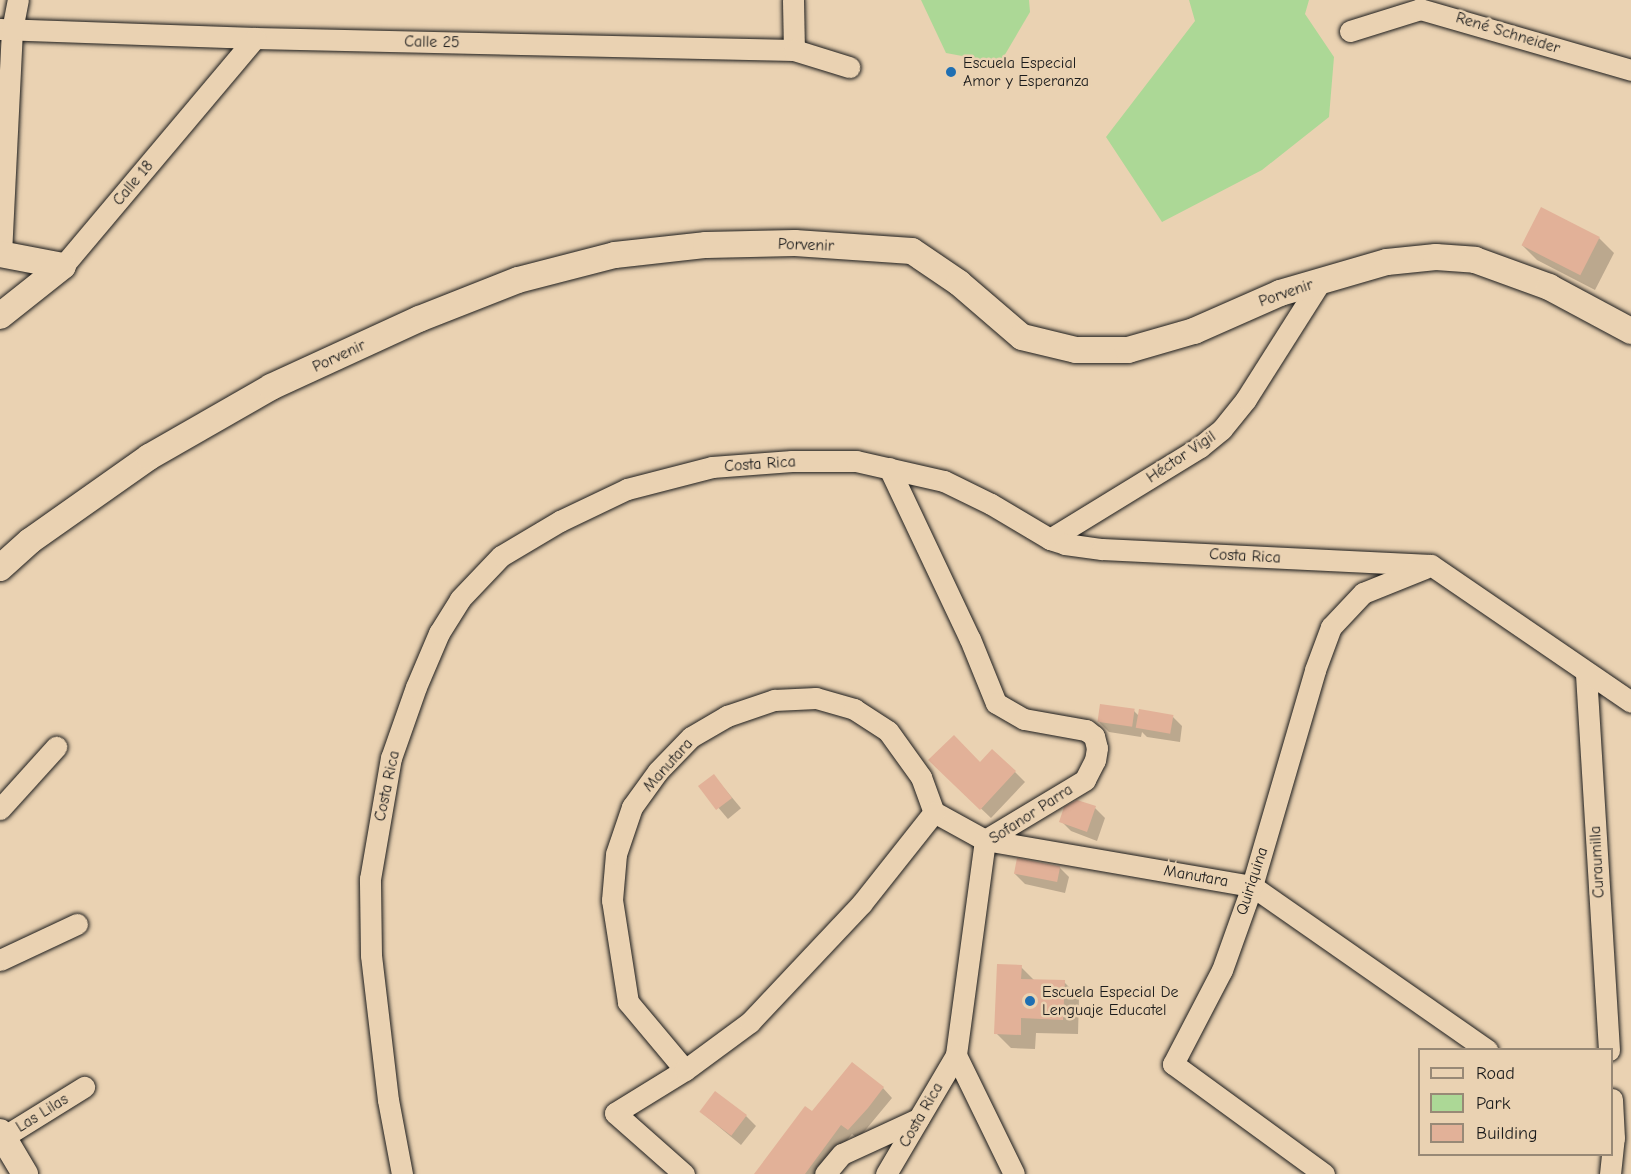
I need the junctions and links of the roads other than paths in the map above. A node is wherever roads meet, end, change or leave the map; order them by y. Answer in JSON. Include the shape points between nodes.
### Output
{"nodes":[{"id":1,"x":18,"y":0,"type":"edge"},
{"id":2,"x":793,"y":0,"type":"edge"},
{"id":3,"x":6,"y":29,"type":"edge"},
{"id":4,"x":1350,"y":31,"type":"dead end"},
{"id":5,"x":255,"y":38,"type":"junction"},
{"id":6,"x":794,"y":50,"type":"junction"},
{"id":7,"x":849,"y":67,"type":"dead end"},
{"id":8,"x":1631,"y":70,"type":"edge"},
{"id":9,"x":0,"y":254,"type":"edge"},
{"id":10,"x":63,"y":266,"type":"junction"},
{"id":11,"x":1321,"y":281,"type":"junction"},
{"id":12,"x":0,"y":316,"type":"edge"},
{"id":13,"x":1631,"y":331,"type":"edge"},
{"id":14,"x":889,"y":468,"type":"junction"},
{"id":15,"x":1050,"y":539,"type":"junction"},
{"id":16,"x":1431,"y":566,"type":"junction"},
{"id":17,"x":0,"y":568,"type":"edge"},
{"id":18,"x":1586,"y":674,"type":"junction"},
{"id":19,"x":1631,"y":702,"type":"edge"},
{"id":20,"x":56,"y":747,"type":"dead end"},
{"id":21,"x":0,"y":808,"type":"edge"},
{"id":22,"x":934,"y":812,"type":"junction"},
{"id":23,"x":985,"y":840,"type":"junction"},
{"id":24,"x":1252,"y":886,"type":"junction"},
{"id":25,"x":77,"y":924,"type":"dead end"},
{"id":26,"x":0,"y":960,"type":"edge"},
{"id":27,"x":1484,"y":1048,"type":"edge"},
{"id":28,"x":1609,"y":1048,"type":"edge"},
{"id":29,"x":956,"y":1055,"type":"junction"},
{"id":30,"x":685,"y":1070,"type":"junction"},
{"id":31,"x":84,"y":1087,"type":"dead end"},
{"id":32,"x":1613,"y":1110,"type":"edge"},
{"id":33,"x":918,"y":1119,"type":"junction"},
{"id":34,"x":1,"y":1136,"type":"edge"},
{"id":35,"x":1619,"y":1141,"type":"edge"},
{"id":36,"x":25,"y":1174,"type":"edge"},
{"id":37,"x":402,"y":1174,"type":"edge"},
{"id":38,"x":684,"y":1174,"type":"edge"},
{"id":39,"x":825,"y":1174,"type":"edge"},
{"id":40,"x":886,"y":1174,"type":"edge"},
{"id":41,"x":1014,"y":1174,"type":"edge"},
{"id":42,"x":1324,"y":1174,"type":"edge"},
{"id":43,"x":1610,"y":1174,"type":"edge"}],
"edges":[{"from":1,"to":3,"type":"street"},
{"from":2,"to":6,"type":"street"},
{"from":3,"to":5,"type":"street","name":"Calle 25"},
{"from":3,"to":9,"type":"street"},
{"from":4,"to":8,"type":"street","name":"René Schneider","via":[[1420,9]]},
{"from":5,"to":6,"type":"street","name":"Calle 25"},
{"from":5,"to":10,"type":"street","name":"Calle 18"},
{"from":6,"to":7,"type":"street","name":"Calle 25"},
{"from":9,"to":10,"type":"street"},
{"from":10,"to":12,"type":"street","name":"Calle 18"},
{"from":11,"to":13,"type":"street","name":"Porvenir","via":[[1387,262],[1436,257],[1475,260],[1549,287]]},
{"from":11,"to":15,"type":"street","name":"Héctor Vigil","via":[[1246,399],[1222,429],[1200,447]]},
{"from":11,"to":17,"type":"street","name":"Porvenir","via":[[1280,293],[1194,331],[1128,350],[1076,350],[1022,337],[959,283],[912,251],[795,243],[706,245],[615,255],[507,284],[419,319],[271,387],[149,457],[30,541]]},
{"from":14,"to":15,"type":"street","name":"Costa Rica","via":[[944,481]]},
{"from":14,"to":23,"type":"street","name":"Sofanor Parra","via":[[996,703],[1024,719],[1086,730],[1094,736],[1095,760],[1085,780]]},
{"from":14,"to":37,"type":"street","name":"Costa Rica","via":[[856,461],[724,466],[627,489],[560,521],[501,556],[460,599],[434,644],[391,758],[370,879],[371,955],[388,1100]]},
{"from":15,"to":16,"type":"street","name":"Costa Rica","via":[[1102,549]]},
{"from":16,"to":18,"type":"street"},
{"from":16,"to":24,"type":"street","name":"Quiriquina","via":[[1364,593],[1331,627]]},
{"from":18,"to":19,"type":"street"},
{"from":18,"to":28,"type":"street","name":"Curaumilla"},
{"from":20,"to":21,"type":"street"},
{"from":22,"to":23,"type":"street","name":"Manutara"},
{"from":22,"to":30,"type":"street","via":[[862,903],[750,1022]]},
{"from":22,"to":30,"type":"street","name":"Manutara","via":[[921,777],[888,731],[854,709],[816,698],[774,700],[727,716],[691,737],[658,771],[632,807],[616,854],[612,900],[628,1002]]},
{"from":23,"to":24,"type":"street","name":"Manutara"},
{"from":23,"to":29,"type":"street","name":"Sofanor Parra"},
{"from":24,"to":27,"type":"street","name":"Manutara"},
{"from":24,"to":42,"type":"street","name":"Quiriquina","via":[[1222,970],[1173,1064]]},
{"from":25,"to":26,"type":"street"},
{"from":29,"to":33,"type":"street","name":"Costa Rica"},
{"from":29,"to":41,"type":"street"},
{"from":30,"to":38,"type":"street","via":[[615,1113]]},
{"from":31,"to":34,"type":"street","name":"Las Lilas"},
{"from":32,"to":35,"type":"street"},
{"from":33,"to":39,"type":"street","via":[[842,1154]]},
{"from":33,"to":40,"type":"street","name":"Costa Rica"},
{"from":34,"to":36,"type":"street"},
{"from":35,"to":43,"type":"street"}]}
